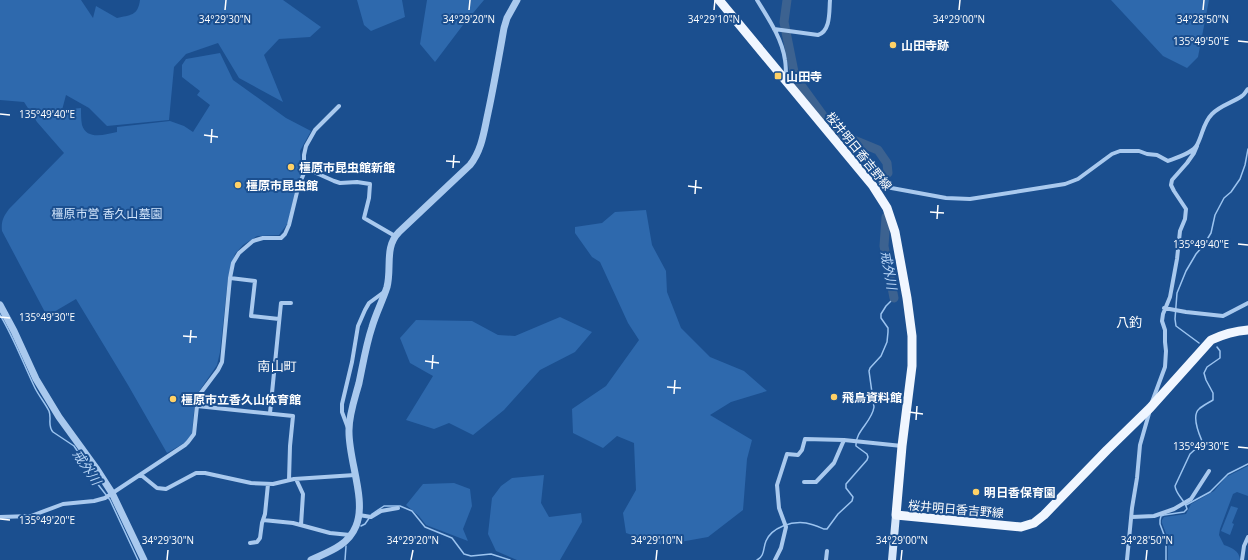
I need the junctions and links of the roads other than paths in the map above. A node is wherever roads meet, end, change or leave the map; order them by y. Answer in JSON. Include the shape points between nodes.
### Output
{"nodes":[{"id":1,"x":517,"y":0,"type":"edge"},
{"id":2,"x":718,"y":0,"type":"edge"},
{"id":3,"x":757,"y":0,"type":"edge"},
{"id":4,"x":830,"y":0,"type":"edge"},
{"id":5,"x":774,"y":29,"type":"junction"},
{"id":6,"x":786,"y":83,"type":"junction"},
{"id":7,"x":1248,"y":89,"type":"edge"},
{"id":8,"x":339,"y":106,"type":"dead end"},
{"id":9,"x":1197,"y":146,"type":"junction"},
{"id":10,"x":304,"y":168,"type":"junction"},
{"id":11,"x":874,"y":186,"type":"junction"},
{"id":12,"x":395,"y":236,"type":"junction"},
{"id":13,"x":230,"y":278,"type":"junction"},
{"id":14,"x":386,"y":290,"type":"junction"},
{"id":15,"x":291,"y":303,"type":"dead end"},
{"id":16,"x":1248,"y":303,"type":"edge"},
{"id":17,"x":0,"y":305,"type":"edge"},
{"id":18,"x":1164,"y":308,"type":"junction"},
{"id":19,"x":279,"y":319,"type":"junction"},
{"id":20,"x":1248,"y":330,"type":"edge"},
{"id":21,"x":197,"y":406,"type":"junction"},
{"id":22,"x":1150,"y":408,"type":"junction"},
{"id":23,"x":270,"y":413,"type":"junction"},
{"id":24,"x":349,"y":430,"type":"junction"},
{"id":25,"x":844,"y":440,"type":"junction"},
{"id":26,"x":902,"y":446,"type":"junction"},
{"id":27,"x":1209,"y":472,"type":"dead end"},
{"id":28,"x":141,"y":475,"type":"junction"},
{"id":29,"x":355,"y":475,"type":"junction"},
{"id":30,"x":296,"y":479,"type":"junction"},
{"id":31,"x":289,"y":480,"type":"junction"},
{"id":32,"x":804,"y":482,"type":"dead end"},
{"id":33,"x":268,"y":484,"type":"junction"},
{"id":34,"x":112,"y":493,"type":"junction"},
{"id":35,"x":398,"y":508,"type":"dead end"},
{"id":36,"x":359,"y":515,"type":"junction"},
{"id":37,"x":896,"y":516,"type":"junction"},
{"id":38,"x":0,"y":517,"type":"edge"},
{"id":39,"x":1132,"y":517,"type":"junction"},
{"id":40,"x":263,"y":520,"type":"junction"},
{"id":41,"x":301,"y":525,"type":"junction"},
{"id":42,"x":350,"y":535,"type":"junction"},
{"id":43,"x":1248,"y":537,"type":"edge"},
{"id":44,"x":250,"y":543,"type":"dead end"},
{"id":45,"x":827,"y":551,"type":"dead end"},
{"id":46,"x":144,"y":560,"type":"edge"},
{"id":47,"x":311,"y":560,"type":"edge"},
{"id":48,"x":775,"y":560,"type":"edge"},
{"id":49,"x":826,"y":560,"type":"edge"},
{"id":50,"x":892,"y":560,"type":"edge"},
{"id":51,"x":1127,"y":560,"type":"edge"},
{"id":52,"x":1242,"y":560,"type":"edge"}],
"edges":[{"from":1,"to":12,"type":"street","via":[[504,28],[491,101],[478,152],[470,165]]},
{"from":2,"to":6,"type":"main road","name":"桜井明日香吉野線"},
{"from":3,"to":5,"type":"street"},
{"from":4,"to":5,"type":"street","via":[[829,17],[822,34]]},
{"from":5,"to":6,"type":"street","via":[[785,60]]},
{"from":6,"to":11,"type":"main road","name":"桜井明日香吉野線"},
{"from":7,"to":9,"type":"street","via":[[1242,96],[1211,114]]},
{"from":8,"to":10,"type":"street","via":[[312,134],[304,150]]},
{"from":9,"to":11,"type":"street","via":[[1168,161],[1157,155],[1139,151],[1120,151],[1078,179],[1065,184],[976,199],[946,198]]},
{"from":9,"to":18,"type":"street","via":[[1187,163],[1172,180],[1171,185],[1186,209],[1170,297]]},
{"from":10,"to":12,"type":"street","via":[[340,183],[370,184],[364,218]]},
{"from":10,"to":13,"type":"street","via":[[290,225],[285,234],[280,238],[257,239],[248,244],[236,257]]},
{"from":11,"to":26,"type":"main road","name":"桜井明日香吉野線","via":[[887,208],[895,232],[908,298],[912,366]]},
{"from":12,"to":14,"type":"street","via":[[390,248],[390,274]]},
{"from":13,"to":19,"type":"street","via":[[255,281],[251,316]]},
{"from":13,"to":21,"type":"street","via":[[222,362],[200,394]]},
{"from":14,"to":24,"type":"street","via":[[371,328]]},
{"from":14,"to":24,"type":"street","via":[[369,303],[358,326],[342,404],[342,412]]},
{"from":15,"to":19,"type":"street","via":[[281,303]]},
{"from":16,"to":18,"type":"street","via":[[1223,316]]},
{"from":17,"to":34,"type":"street","via":[[48,400]]},
{"from":18,"to":22,"type":"street","via":[[1162,320],[1165,330],[1165,367]]},
{"from":19,"to":23,"type":"street"},
{"from":20,"to":22,"type":"main road","name":"桜井明日香吉野線","via":[[1222,334],[1212,340]]},
{"from":21,"to":23,"type":"street"},
{"from":21,"to":28,"type":"street","via":[[194,434],[188,442]]},
{"from":22,"to":37,"type":"main road","name":"桜井明日香吉野線","via":[[1034,523],[1021,527]]},
{"from":22,"to":39,"type":"street","via":[[1140,445]]},
{"from":23,"to":31,"type":"street","via":[[293,416]]},
{"from":24,"to":29,"type":"street"},
{"from":25,"to":26,"type":"street"},
{"from":25,"to":32,"type":"street","via":[[834,463],[816,482]]},
{"from":25,"to":48,"type":"street","via":[[805,439],[798,455],[787,454],[777,485],[779,508],[786,525],[781,548]]},
{"from":26,"to":37,"type":"main road","name":"桜井明日香吉野線"},
{"from":27,"to":39,"type":"street","via":[[1191,499],[1181,505],[1154,516]]},
{"from":28,"to":33,"type":"street","via":[[161,489],[170,488],[191,475],[200,473]]},
{"from":28,"to":34,"type":"street"},
{"from":29,"to":30,"type":"street"},
{"from":29,"to":36,"type":"street"},
{"from":30,"to":31,"type":"street"},
{"from":30,"to":41,"type":"street","via":[[303,494]]},
{"from":31,"to":33,"type":"street"},
{"from":33,"to":40,"type":"street"},
{"from":34,"to":38,"type":"street","via":[[105,498],[63,504],[31,516]]},
{"from":34,"to":46,"type":"street"},
{"from":35,"to":36,"type":"street","via":[[369,516]]},
{"from":36,"to":42,"type":"street"},
{"from":37,"to":50,"type":"main road"},
{"from":39,"to":51,"type":"street"},
{"from":40,"to":41,"type":"street"},
{"from":40,"to":44,"type":"street","via":[[259,540]]},
{"from":41,"to":42,"type":"street","via":[[330,533]]},
{"from":42,"to":47,"type":"street","via":[[339,547]]},
{"from":43,"to":52,"type":"street"},
{"from":45,"to":49,"type":"street"}]}
